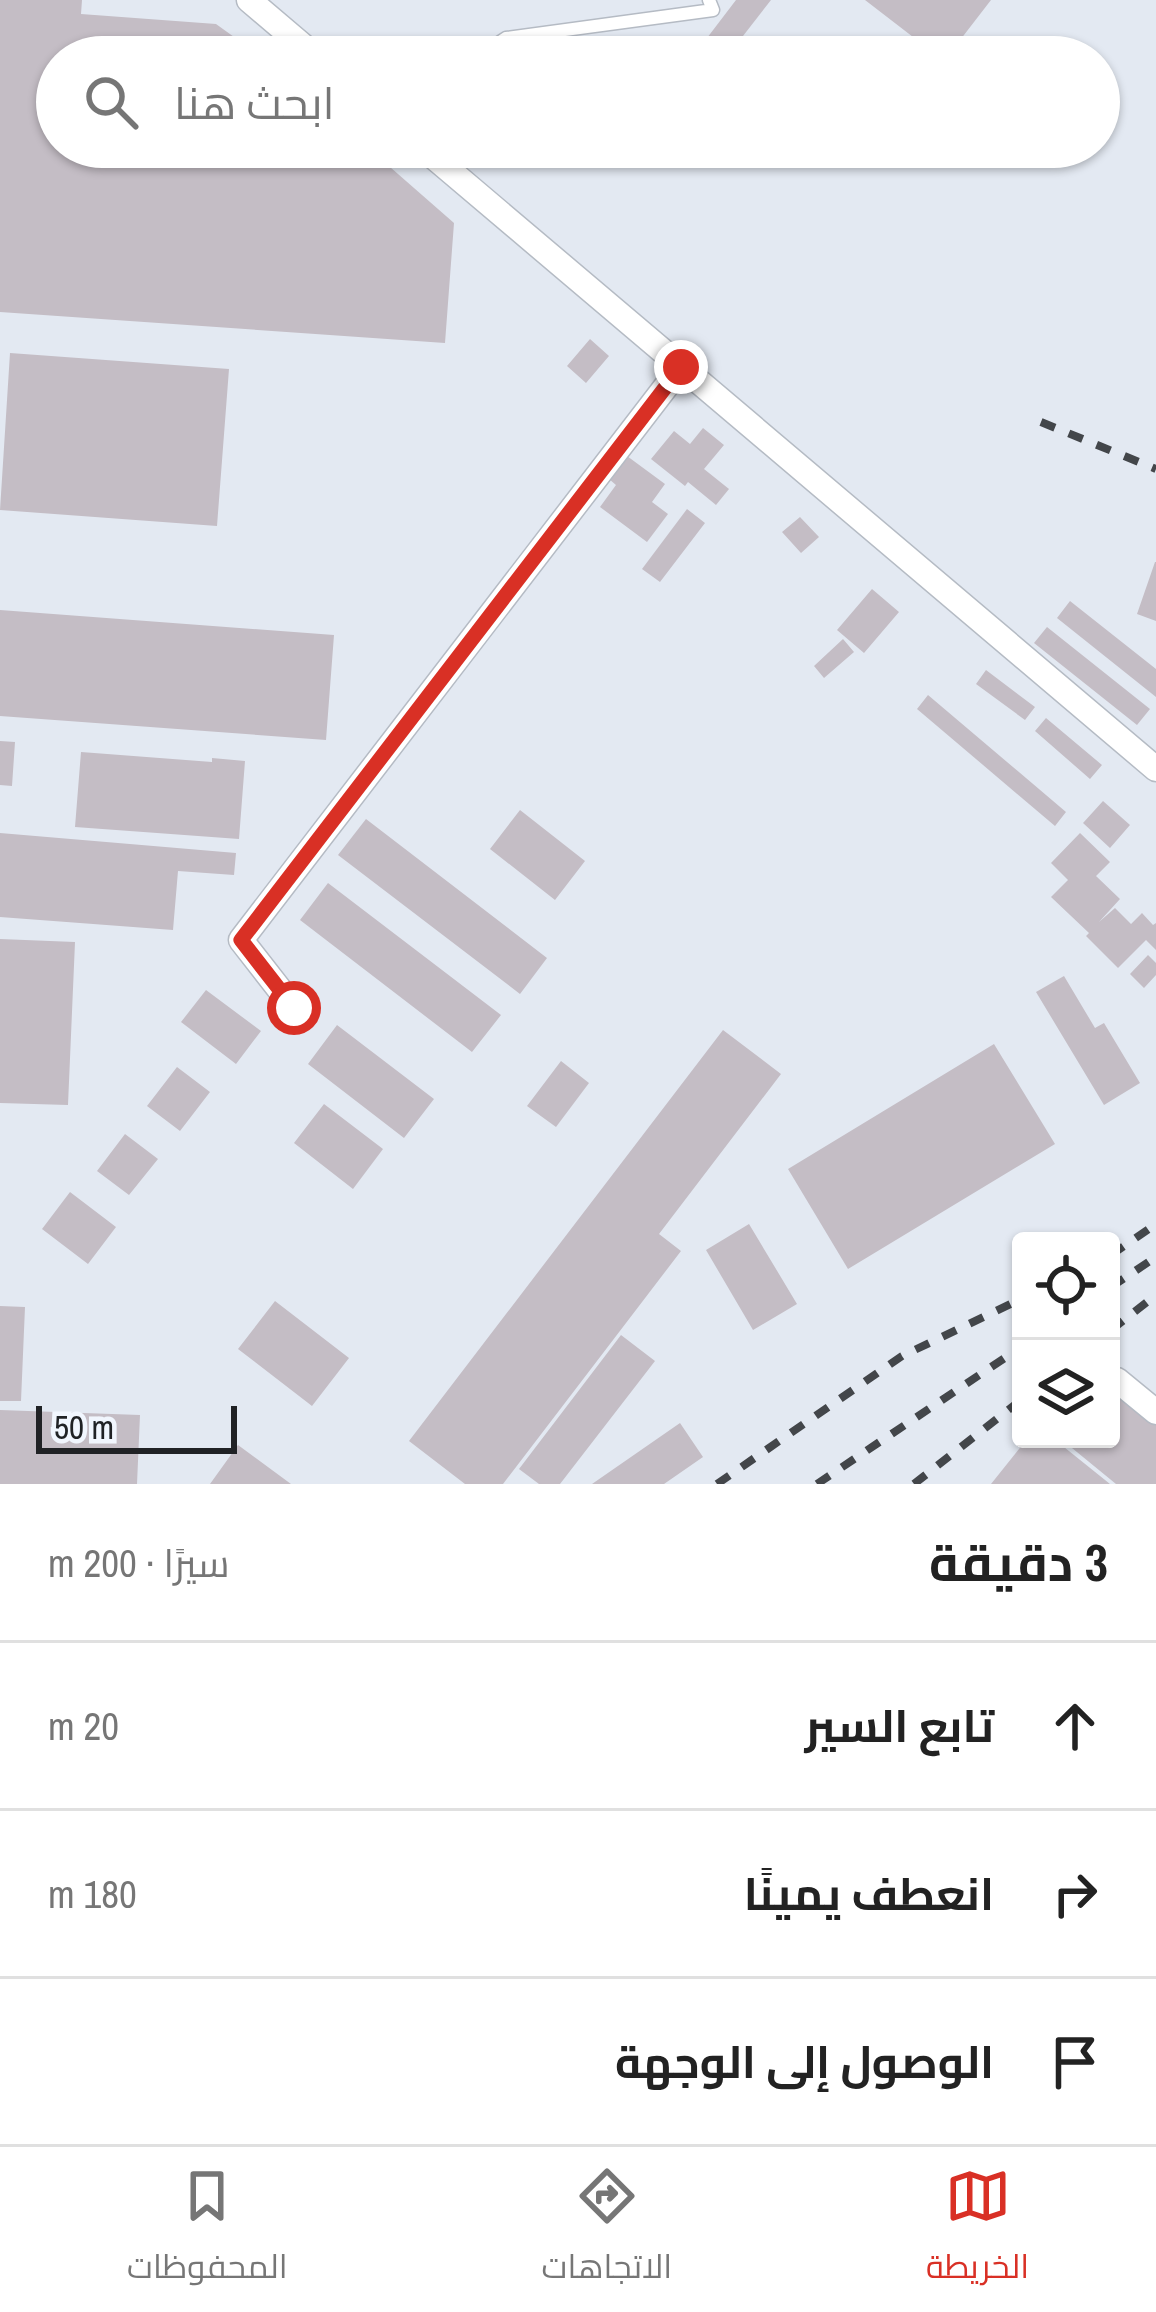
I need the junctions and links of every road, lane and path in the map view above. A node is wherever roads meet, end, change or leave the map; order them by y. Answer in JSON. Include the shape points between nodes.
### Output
{"nodes":[{"id":1,"x":249,"y":0,"type":"edge"},
{"id":2,"x":709,"y":0,"type":"edge"},
{"id":3,"x":291,"y":36,"type":"edge"},
{"id":4,"x":521,"y":36,"type":"edge"},
{"id":5,"x":447,"y":168,"type":"edge"},
{"id":6,"x":681,"y":367,"type":"junction"},
{"id":7,"x":1156,"y":769,"type":"edge"},
{"id":8,"x":294,"y":1008,"type":"dead end"},
{"id":9,"x":1120,"y":1382,"type":"edge"},
{"id":10,"x":1156,"y":1412,"type":"edge"}],
"edges":[{"from":1,"to":3,"type":"street"},
{"from":2,"to":4,"type":"lane","via":[[712,10]]},
{"from":5,"to":6,"type":"street"},
{"from":6,"to":7,"type":"street"},
{"from":6,"to":8,"type":"street","via":[[241,940]]},
{"from":9,"to":10,"type":"street"}]}
